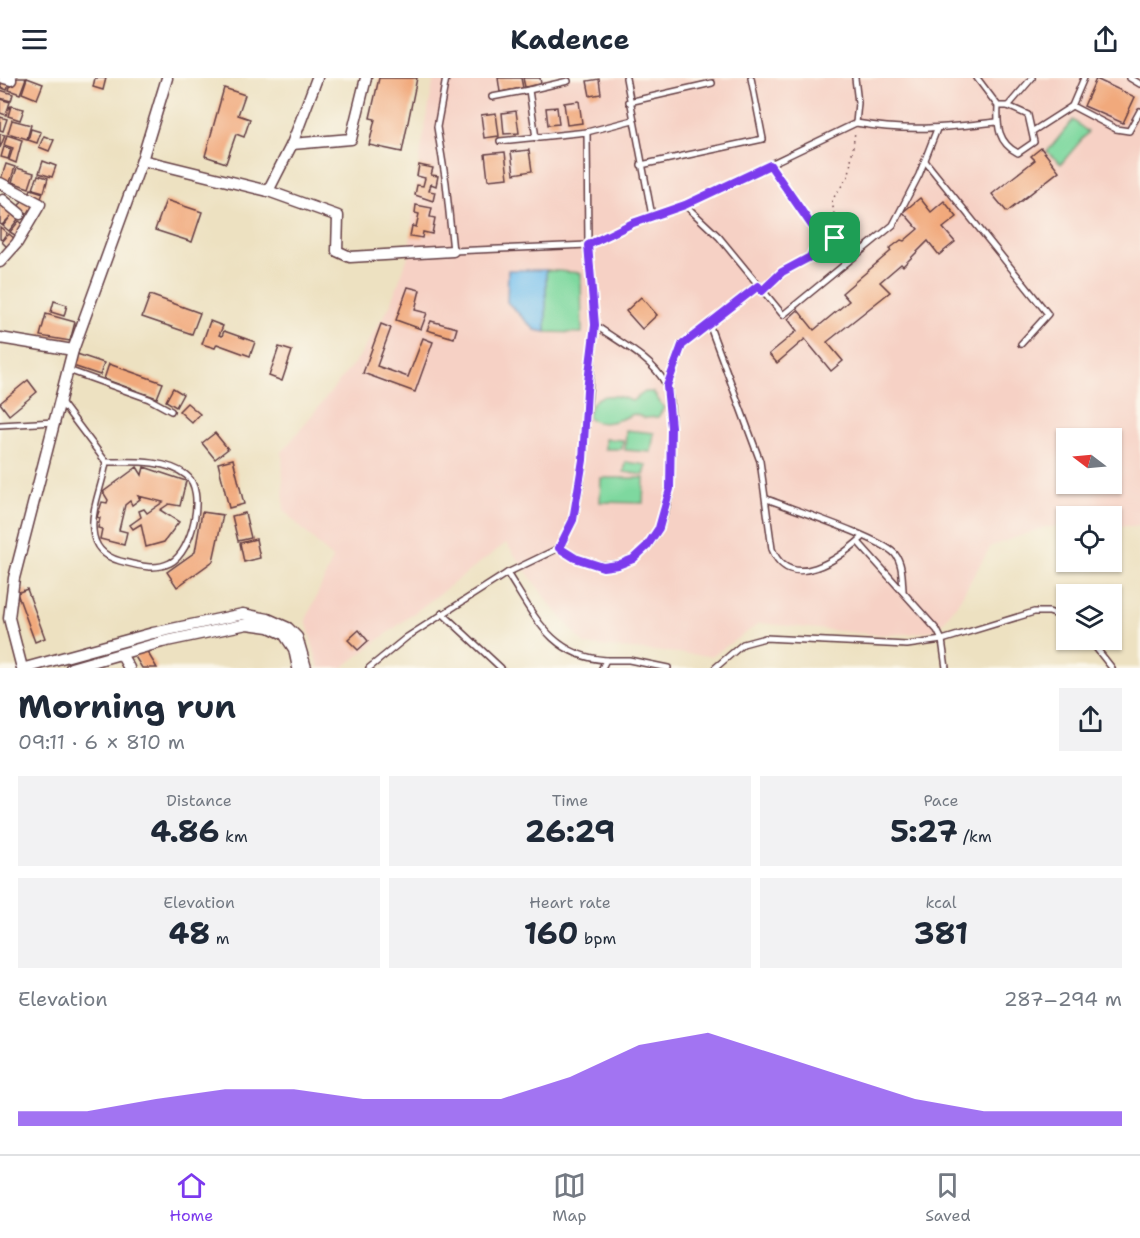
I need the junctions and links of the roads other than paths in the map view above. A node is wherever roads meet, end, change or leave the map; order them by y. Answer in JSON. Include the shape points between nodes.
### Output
{"nodes":[{"id":1,"x":4,"y":78,"type":"edge"},
{"id":2,"x":11,"y":78,"type":"edge"},
{"id":3,"x":167,"y":78,"type":"edge"},
{"id":4,"x":317,"y":78,"type":"edge"},
{"id":5,"x":366,"y":78,"type":"edge"},
{"id":6,"x":446,"y":78,"type":"edge"},
{"id":7,"x":626,"y":78,"type":"edge"},
{"id":8,"x":751,"y":78,"type":"edge"},
{"id":9,"x":855,"y":78,"type":"edge"},
{"id":10,"x":977,"y":78,"type":"edge"},
{"id":11,"x":1032,"y":78,"type":"edge"},
{"id":12,"x":1084,"y":78,"type":"edge"},
{"id":13,"x":1130,"y":78,"type":"edge"},
{"id":14,"x":568,"y":81,"type":"dead end"},
{"id":15,"x":1140,"y":83,"type":"edge"},
{"id":16,"x":712,"y":84,"type":"dead end"},
{"id":17,"x":529,"y":90,"type":"junction"},
{"id":18,"x":492,"y":97,"type":"dead end"},
{"id":19,"x":629,"y":102,"type":"junction"},
{"id":20,"x":1008,"y":105,"type":"junction"},
{"id":21,"x":998,"y":106,"type":"junction"},
{"id":22,"x":1072,"y":106,"type":"junction"},
{"id":23,"x":1140,"y":111,"type":"edge"},
{"id":24,"x":633,"y":120,"type":"junction"},
{"id":25,"x":997,"y":122,"type":"junction"},
{"id":26,"x":856,"y":123,"type":"junction"},
{"id":27,"x":937,"y":129,"type":"junction"},
{"id":28,"x":1033,"y":131,"type":"junction"},
{"id":29,"x":587,"y":132,"type":"junction"},
{"id":30,"x":536,"y":138,"type":"junction"},
{"id":31,"x":500,"y":141,"type":"dead end"},
{"id":32,"x":292,"y":144,"type":"junction"},
{"id":33,"x":142,"y":160,"type":"junction"},
{"id":34,"x":924,"y":161,"type":"junction"},
{"id":35,"x":641,"y":165,"type":"junction"},
{"id":36,"x":5,"y":186,"type":"edge"},
{"id":37,"x":268,"y":191,"type":"junction"},
{"id":38,"x":1,"y":202,"type":"edge"},
{"id":39,"x":685,"y":205,"type":"junction"},
{"id":40,"x":20,"y":214,"type":"dead end"},
{"id":41,"x":652,"y":216,"type":"junction"},
{"id":42,"x":588,"y":245,"type":"junction"},
{"id":43,"x":453,"y":251,"type":"junction"},
{"id":44,"x":1,"y":261,"type":"edge"},
{"id":45,"x":760,"y":289,"type":"junction"},
{"id":46,"x":710,"y":324,"type":"junction"},
{"id":47,"x":595,"y":325,"type":"junction"},
{"id":48,"x":0,"y":338,"type":"edge"},
{"id":49,"x":1021,"y":344,"type":"dead end"},
{"id":50,"x":74,"y":350,"type":"junction"},
{"id":51,"x":68,"y":370,"type":"junction"},
{"id":52,"x":667,"y":386,"type":"junction"},
{"id":53,"x":60,"y":401,"type":"junction"},
{"id":54,"x":171,"y":411,"type":"dead end"},
{"id":55,"x":55,"y":422,"type":"junction"},
{"id":56,"x":0,"y":425,"type":"edge"},
{"id":57,"x":106,"y":462,"type":"junction"},
{"id":58,"x":767,"y":499,"type":"junction"},
{"id":59,"x":861,"y":539,"type":"junction"},
{"id":60,"x":559,"y":548,"type":"junction"},
{"id":61,"x":507,"y":573,"type":"junction"},
{"id":62,"x":903,"y":590,"type":"junction"},
{"id":63,"x":442,"y":613,"type":"junction"},
{"id":64,"x":1056,"y":614,"type":"edge"},
{"id":65,"x":286,"y":631,"type":"junction"},
{"id":66,"x":942,"y":640,"type":"junction"},
{"id":67,"x":1098,"y":650,"type":"edge"},
{"id":68,"x":121,"y":654,"type":"junction"},
{"id":69,"x":606,"y":660,"type":"junction"},
{"id":70,"x":716,"y":667,"type":"edge"},
{"id":71,"x":23,"y":668,"type":"edge"},
{"id":72,"x":71,"y":668,"type":"edge"},
{"id":73,"x":129,"y":668,"type":"edge"},
{"id":74,"x":298,"y":668,"type":"edge"},
{"id":75,"x":306,"y":668,"type":"edge"},
{"id":76,"x":369,"y":668,"type":"edge"},
{"id":77,"x":501,"y":668,"type":"edge"},
{"id":78,"x":602,"y":668,"type":"edge"},
{"id":79,"x":668,"y":668,"type":"edge"},
{"id":80,"x":946,"y":668,"type":"edge"},
{"id":81,"x":1112,"y":668,"type":"edge"}],
"edges":[{"from":1,"to":2,"type":"street"},
{"from":3,"to":33,"type":"street"},
{"from":4,"to":32,"type":"street"},
{"from":5,"to":32,"type":"street","via":[[351,140]]},
{"from":6,"to":43,"type":"lane","via":[[437,127]]},
{"from":7,"to":19,"type":"lane"},
{"from":8,"to":35,"type":"lane","via":[[763,139]]},
{"from":9,"to":26,"type":"lane"},
{"from":10,"to":21,"type":"lane"},
{"from":11,"to":20,"type":"lane"},
{"from":12,"to":22,"type":"lane"},
{"from":13,"to":15,"type":"lane"},
{"from":14,"to":17,"type":"lane"},
{"from":16,"to":19,"type":"lane"},
{"from":17,"to":18,"type":"lane"},
{"from":17,"to":30,"type":"lane"},
{"from":19,"to":24,"type":"lane"},
{"from":20,"to":21,"type":"lane"},
{"from":20,"to":28,"type":"lane","via":[[1028,115]]},
{"from":21,"to":25,"type":"lane"},
{"from":22,"to":23,"type":"lane","via":[[1116,129],[1129,131]]},
{"from":22,"to":28,"type":"lane"},
{"from":24,"to":29,"type":"lane"},
{"from":24,"to":35,"type":"lane"},
{"from":25,"to":27,"type":"lane"},
{"from":25,"to":28,"type":"lane","via":[[1001,138],[1018,153],[1034,142]]},
{"from":26,"to":27,"type":"lane","via":[[896,130]]},
{"from":26,"to":39,"type":"lane"},
{"from":27,"to":34,"type":"lane"},
{"from":29,"to":30,"type":"lane"},
{"from":29,"to":42,"type":"lane"},
{"from":30,"to":31,"type":"lane"},
{"from":32,"to":37,"type":"street"},
{"from":33,"to":37,"type":"street"},
{"from":33,"to":50,"type":"street"},
{"from":34,"to":45,"type":"lane","via":[[893,225],[783,315]]},
{"from":34,"to":49,"type":"lane","via":[[1048,314]]},
{"from":35,"to":41,"type":"lane"},
{"from":36,"to":38,"type":"street"},
{"from":36,"to":44,"type":"street","via":[[40,204],[17,243]]},
{"from":37,"to":43,"type":"street","via":[[338,216],[337,251],[350,257]]},
{"from":38,"to":40,"type":"street"},
{"from":39,"to":41,"type":"lane"},
{"from":39,"to":45,"type":"lane","via":[[719,237]]},
{"from":41,"to":42,"type":"lane"},
{"from":42,"to":43,"type":"lane"},
{"from":42,"to":47,"type":"lane"},
{"from":45,"to":46,"type":"lane"},
{"from":46,"to":52,"type":"lane","via":[[682,345]]},
{"from":46,"to":58,"type":"lane","via":[[756,448]]},
{"from":47,"to":52,"type":"lane","via":[[653,366]]},
{"from":47,"to":60,"type":"lane","via":[[581,480],[573,520]]},
{"from":48,"to":50,"type":"street"},
{"from":50,"to":51,"type":"street"},
{"from":51,"to":53,"type":"street"},
{"from":51,"to":54,"type":"lane"},
{"from":52,"to":60,"type":"lane","via":[[670,489],[659,528],[633,559],[618,565],[590,564]]},
{"from":53,"to":55,"type":"street"},
{"from":53,"to":57,"type":"lane"},
{"from":55,"to":56,"type":"lane"},
{"from":55,"to":71,"type":"street","via":[[11,599],[10,632]]},
{"from":57,"to":57,"type":"lane","via":[[152,464],[188,476],[197,498],[190,539],[183,553],[171,563],[142,567],[110,559],[97,544],[94,516]]},
{"from":58,"to":59,"type":"lane"},
{"from":58,"to":59,"type":"lane","via":[[772,549],[781,564],[796,570],[813,570]]},
{"from":59,"to":62,"type":"lane"},
{"from":59,"to":62,"type":"lane","via":[[884,546],[898,558]]},
{"from":60,"to":61,"type":"lane"},
{"from":61,"to":63,"type":"lane"},
{"from":61,"to":69,"type":"lane","via":[[564,649],[578,656]]},
{"from":62,"to":66,"type":"lane"},
{"from":63,"to":76,"type":"lane"},
{"from":63,"to":77,"type":"lane"},
{"from":64,"to":66,"type":"lane","via":[[1034,612]]},
{"from":65,"to":68,"type":"street","via":[[236,624]]},
{"from":65,"to":71,"type":"street","via":[[257,616],[235,615]]},
{"from":65,"to":74,"type":"street"},
{"from":65,"to":75,"type":"street","via":[[300,646]]},
{"from":66,"to":70,"type":"lane","via":[[882,645],[765,638],[743,644]]},
{"from":66,"to":80,"type":"lane"},
{"from":67,"to":81,"type":"lane"},
{"from":68,"to":72,"type":"street"},
{"from":68,"to":73,"type":"street"},
{"from":69,"to":78,"type":"lane"},
{"from":69,"to":79,"type":"lane"}]}
